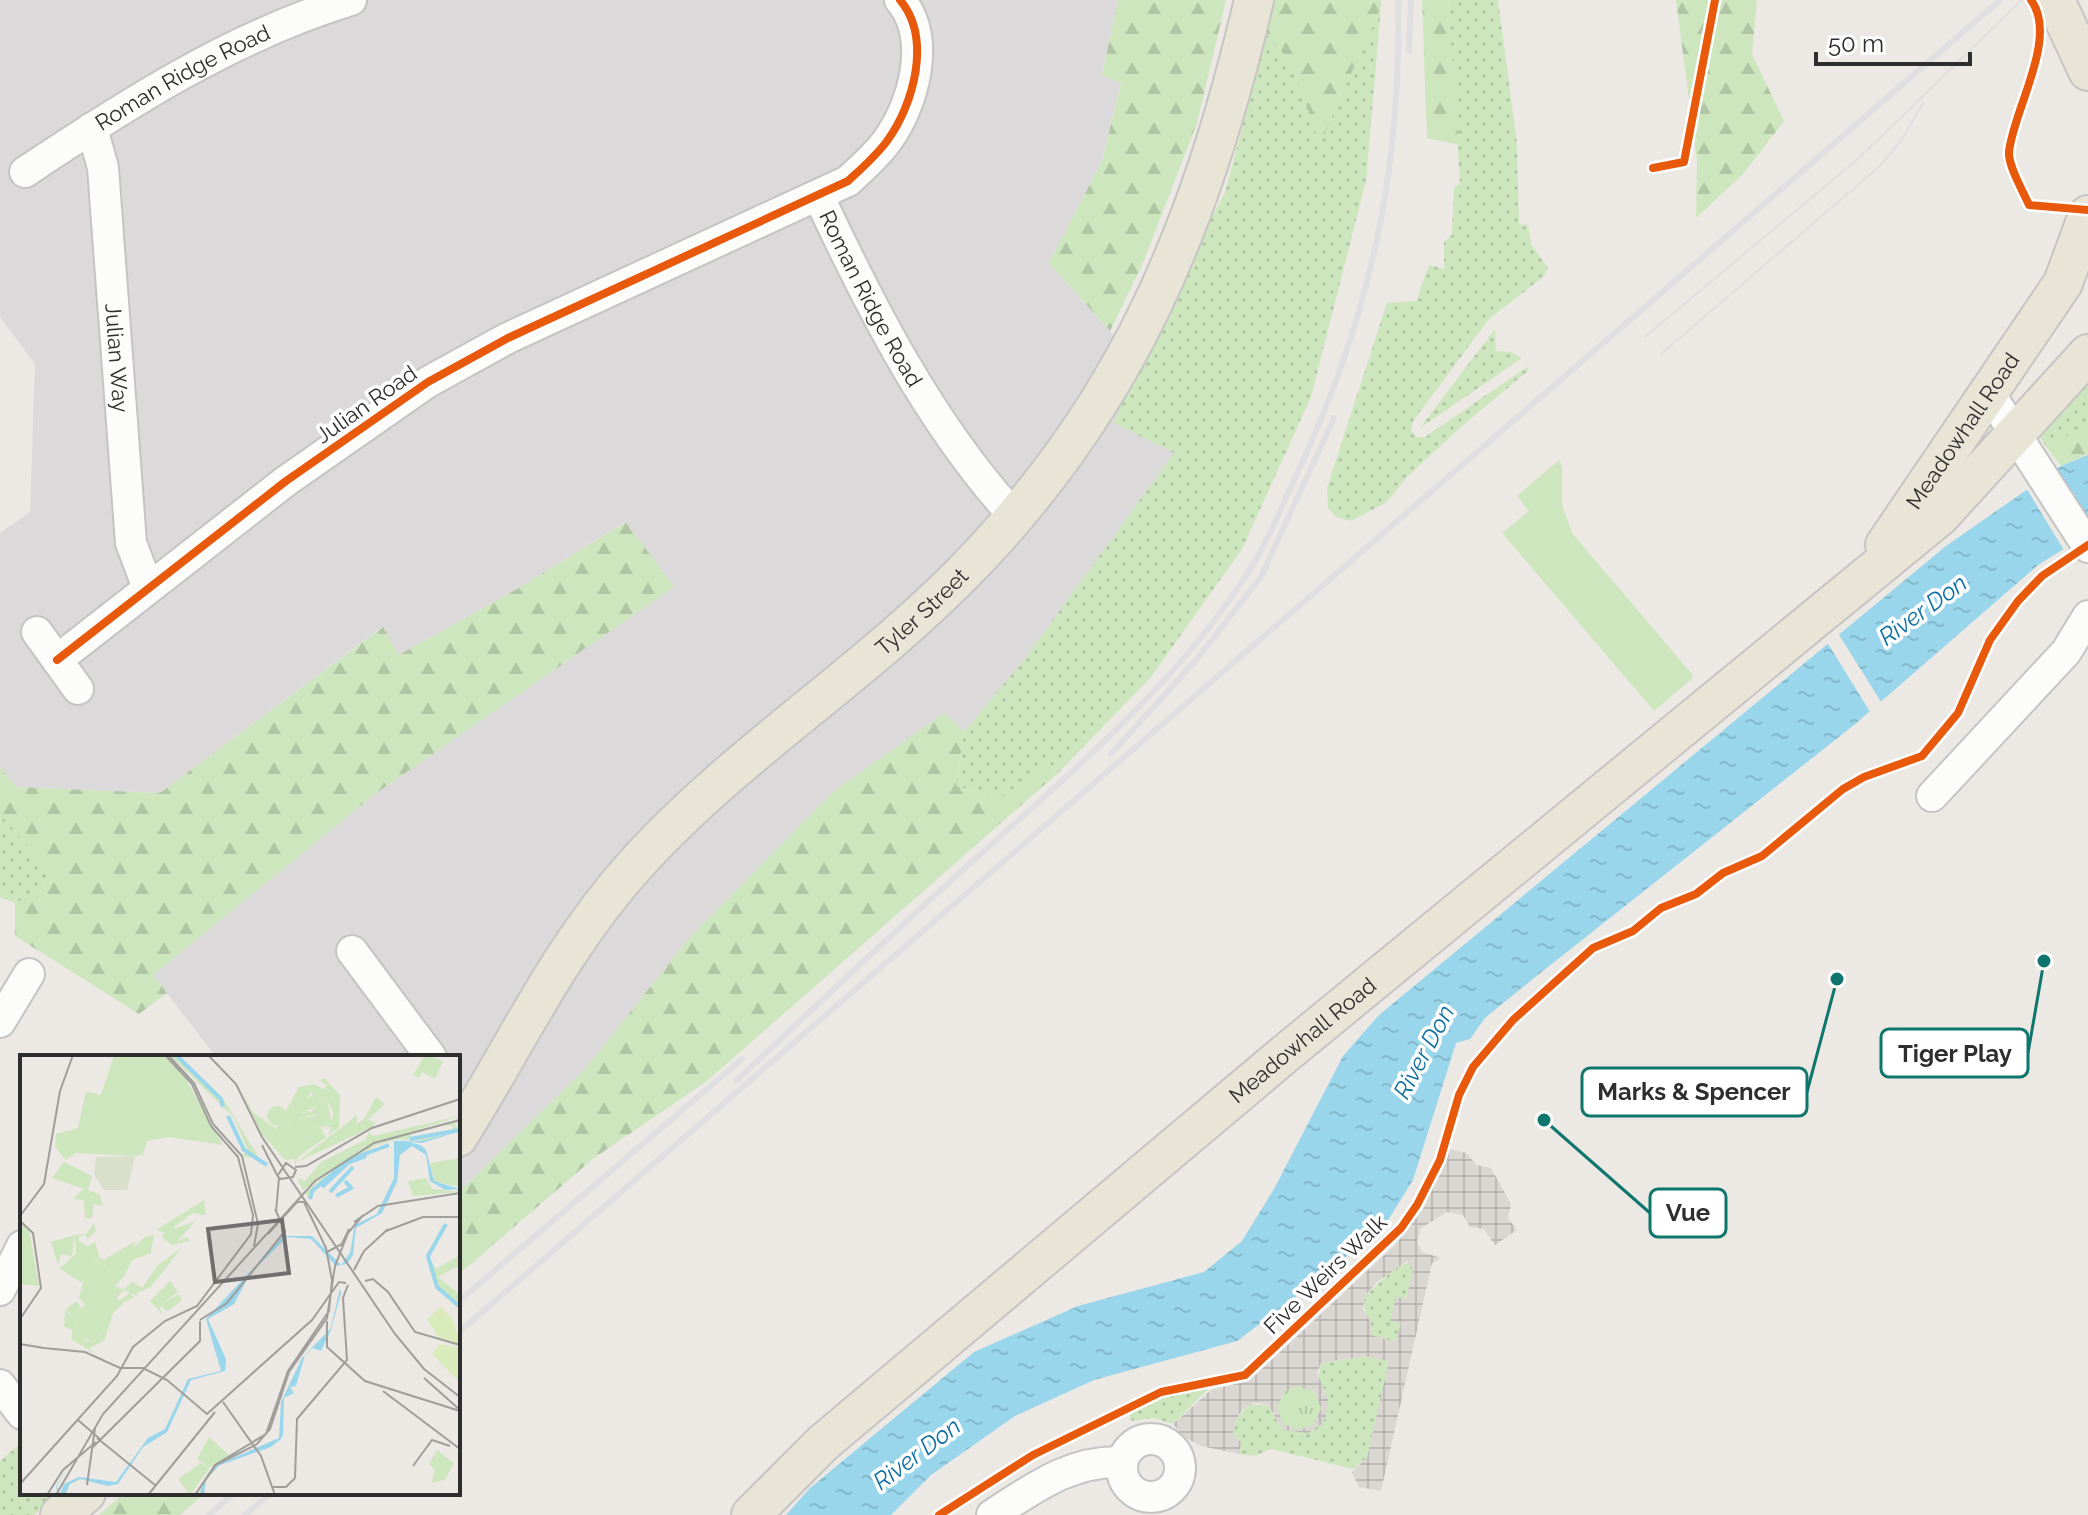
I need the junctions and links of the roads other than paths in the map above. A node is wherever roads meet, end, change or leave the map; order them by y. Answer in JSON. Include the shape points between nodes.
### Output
{"nodes":[{"id":1,"x":351,"y":0,"type":"edge"},
{"id":2,"x":900,"y":0,"type":"edge"},
{"id":3,"x":1254,"y":0,"type":"edge"},
{"id":4,"x":2055,"y":0,"type":"edge"},
{"id":5,"x":2088,"y":71,"type":"edge"},
{"id":6,"x":92,"y":128,"type":"junction"},
{"id":7,"x":25,"y":172,"type":"dead end"},
{"id":8,"x":819,"y":197,"type":"junction"},
{"id":9,"x":2088,"y":215,"type":"edge"},
{"id":10,"x":2075,"y":273,"type":"edge"},
{"id":11,"x":2088,"y":354,"type":"edge"},
{"id":12,"x":1989,"y":393,"type":"junction"},
{"id":13,"x":2015,"y":432,"type":"junction"},
{"id":14,"x":1014,"y":516,"type":"junction"},
{"id":15,"x":2088,"y":547,"type":"edge"},
{"id":16,"x":1863,"y":577,"type":"junction"},
{"id":17,"x":148,"y":588,"type":"junction"},
{"id":18,"x":2088,"y":616,"type":"edge"},
{"id":19,"x":37,"y":632,"type":"dead end"},
{"id":20,"x":2077,"y":645,"type":"edge"},
{"id":21,"x":57,"y":660,"type":"junction"},
{"id":22,"x":78,"y":689,"type":"dead end"},
{"id":23,"x":1932,"y":796,"type":"dead end"},
{"id":24,"x":352,"y":951,"type":"dead end"},
{"id":25,"x":29,"y":974,"type":"dead end"},
{"id":26,"x":0,"y":1022,"type":"edge"},
{"id":27,"x":430,"y":1055,"type":"edge"},
{"id":28,"x":464,"y":1112,"type":"edge"},
{"id":29,"x":20,"y":1250,"type":"edge"},
{"id":30,"x":0,"y":1290,"type":"edge"},
{"id":31,"x":0,"y":1385,"type":"edge"},
{"id":32,"x":20,"y":1411,"type":"edge"},
{"id":33,"x":1122,"y":1462,"type":"dead end"},
{"id":34,"x":751,"y":1515,"type":"edge"},
{"id":35,"x":992,"y":1515,"type":"edge"}],
"edges":[{"from":1,"to":6,"type":"street","name":"Roman Ridge Road","via":[[277,28],[178,76]]},
{"from":2,"to":8,"type":"street","name":"Roman Ridge Road","via":[[915,26],[917,49],[915,76],[901,117],[871,160]]},
{"from":3,"to":14,"type":"main road","name":"Tyler Street","via":[[1225,117],[1158,298],[1082,429]]},
{"from":4,"to":5,"type":"main road"},
{"from":6,"to":7,"type":"street","name":"Roman Ridge Road"},
{"from":6,"to":17,"type":"street","name":"Julian Way","via":[[103,168],[131,543]]},
{"from":8,"to":14,"type":"street","name":"Roman Ridge Road","via":[[885,328],[970,465]]},
{"from":8,"to":17,"type":"street","name":"Julian Road","via":[[508,338],[428,382],[286,481]]},
{"from":9,"to":10,"type":"main road","name":"Meadowhall Road"},
{"from":10,"to":12,"type":"main road","name":"Meadowhall Road"},
{"from":11,"to":13,"type":"main road","name":"Meadowhall Road"},
{"from":12,"to":13,"type":"street"},
{"from":12,"to":16,"type":"main road","name":"Meadowhall Road"},
{"from":13,"to":15,"type":"street"},
{"from":13,"to":16,"type":"main road","name":"Meadowhall Road","via":[[1940,516]]},
{"from":14,"to":28,"type":"main road","name":"Tyler Street","via":[[960,576],[691,807],[636,864],[561,959]]},
{"from":16,"to":34,"type":"main road","name":"Meadowhall Road","via":[[845,1425]]},
{"from":17,"to":21,"type":"street","name":"Julian Road"},
{"from":18,"to":20,"type":"street"},
{"from":19,"to":21,"type":"street"},
{"from":20,"to":23,"type":"street"},
{"from":21,"to":22,"type":"street"},
{"from":24,"to":27,"type":"street"},
{"from":25,"to":26,"type":"street"},
{"from":29,"to":30,"type":"street"},
{"from":31,"to":32,"type":"street"},
{"from":33,"to":35,"type":"street","via":[[1092,1463],[1065,1472]]}]}
